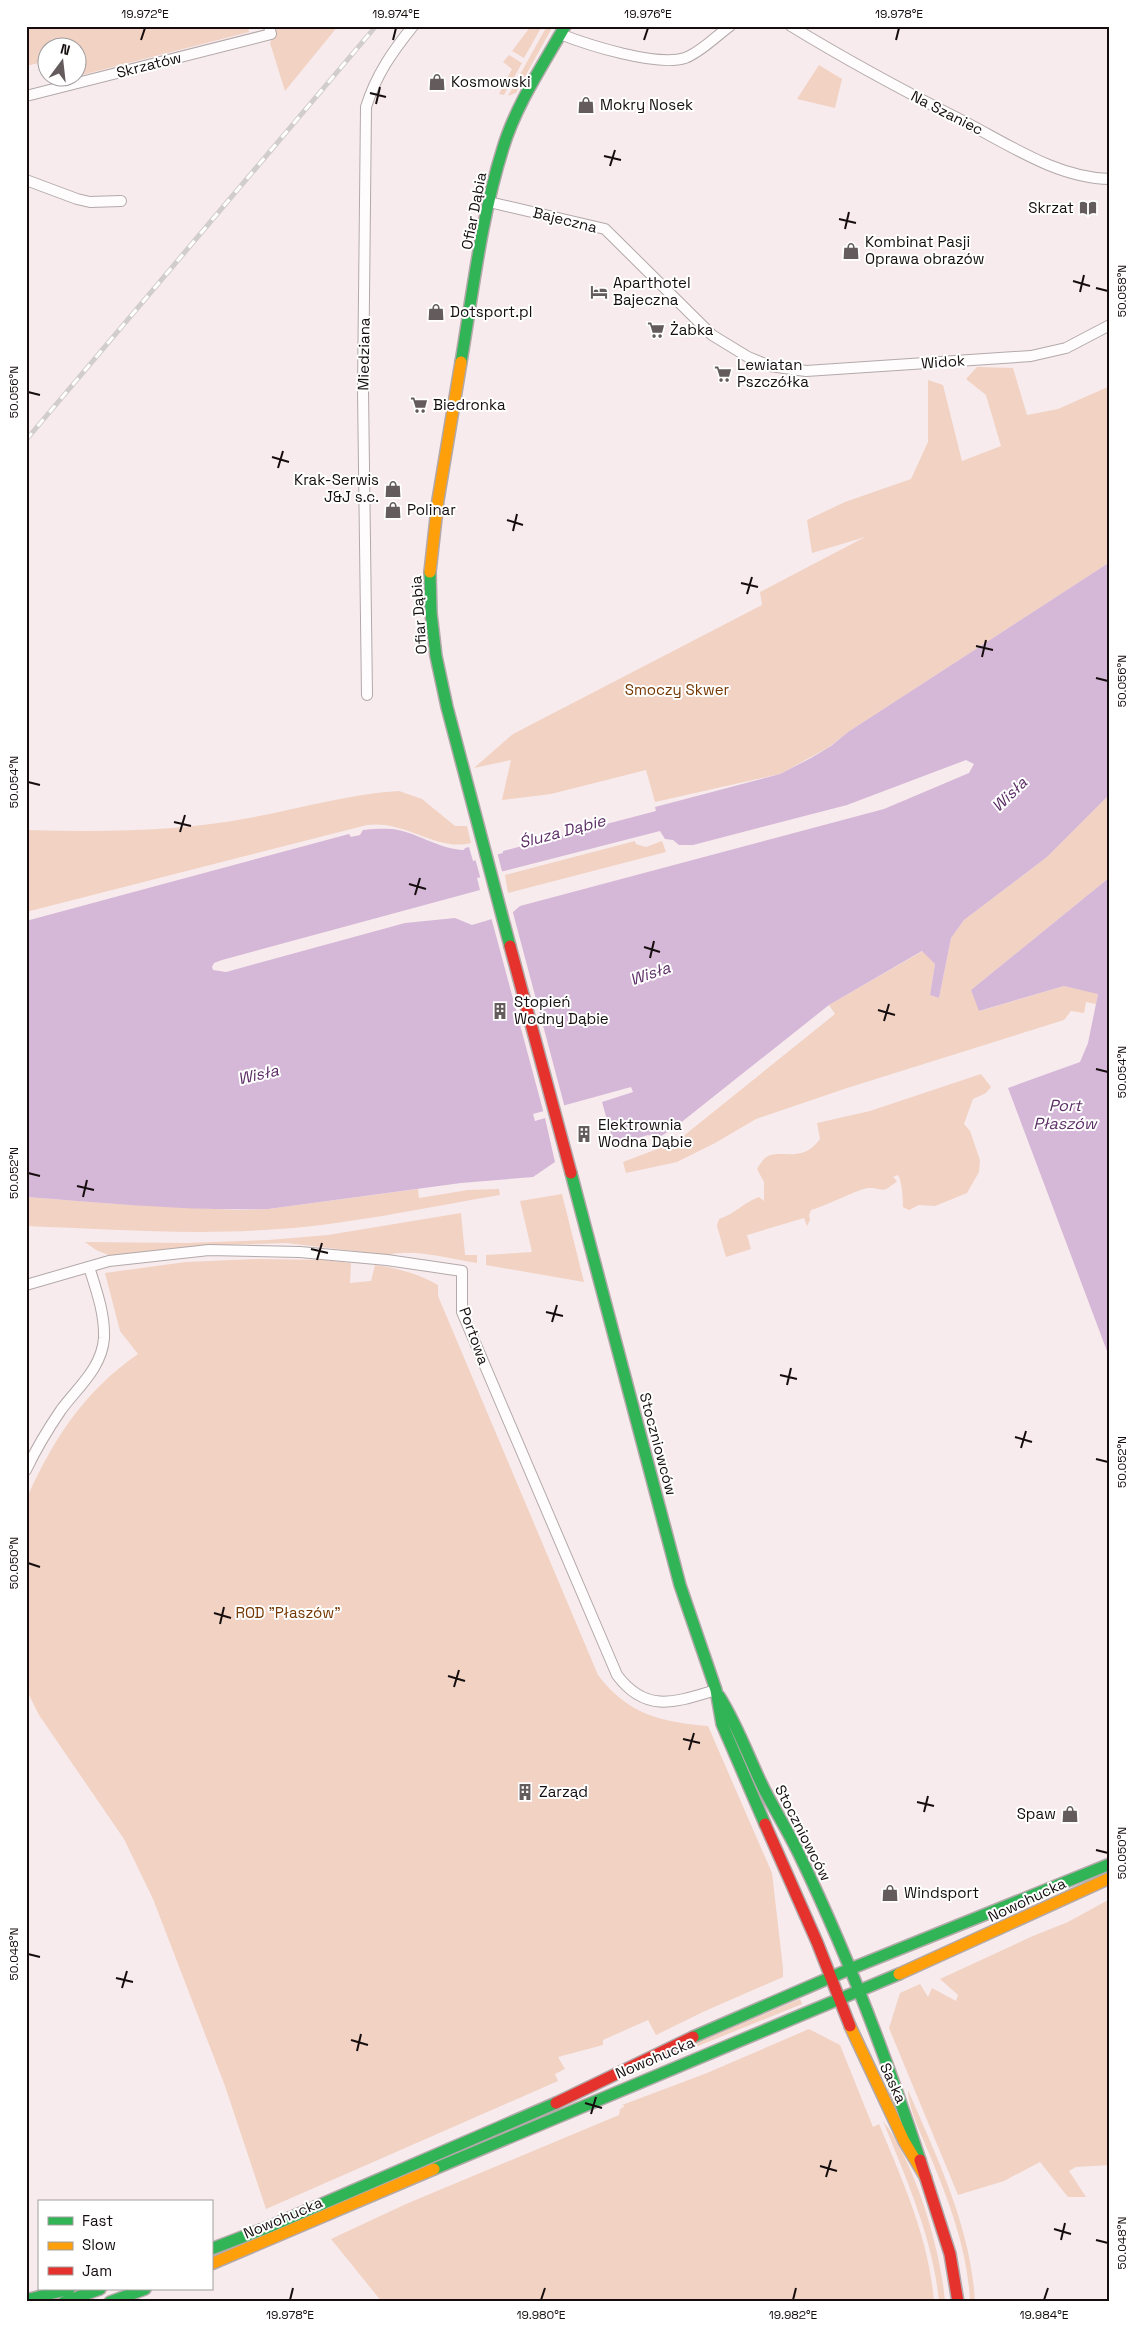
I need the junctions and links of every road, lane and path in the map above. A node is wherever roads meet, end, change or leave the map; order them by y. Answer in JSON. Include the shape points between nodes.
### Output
{"nodes":[{"id":1,"x":413,"y":26,"type":"edge"},
{"id":2,"x":730,"y":26,"type":"edge"},
{"id":3,"x":791,"y":26,"type":"edge"},
{"id":4,"x":270,"y":30,"type":"edge"},
{"id":5,"x":563,"y":30,"type":"edge"},
{"id":6,"x":26,"y":96,"type":"edge"},
{"id":7,"x":1110,"y":179,"type":"edge"},
{"id":8,"x":26,"y":180,"type":"edge"},
{"id":9,"x":121,"y":201,"type":"dead end"},
{"id":10,"x":489,"y":202,"type":"junction"},
{"id":11,"x":1110,"y":325,"type":"edge"},
{"id":12,"x":770,"y":366,"type":"joint"},
{"id":13,"x":367,"y":695,"type":"dead end"},
{"id":14,"x":579,"y":1204,"type":"joint"},
{"id":15,"x":89,"y":1267,"type":"junction"},
{"id":16,"x":26,"y":1285,"type":"edge"},
{"id":17,"x":26,"y":1470,"type":"edge"},
{"id":18,"x":716,"y":1690,"type":"junction"},
{"id":19,"x":1110,"y":1864,"type":"edge"},
{"id":20,"x":1110,"y":1878,"type":"edge"},
{"id":21,"x":850,"y":1969,"type":"junction"},
{"id":22,"x":830,"y":1978,"type":"junction"},
{"id":23,"x":859,"y":1991,"type":"junction"},
{"id":24,"x":838,"y":1999,"type":"junction"},
{"id":25,"x":926,"y":2178,"type":"junction"},
{"id":26,"x":212,"y":2248,"type":"edge"},
{"id":27,"x":212,"y":2264,"type":"edge"},
{"id":28,"x":64,"y":2290,"type":"edge"},
{"id":29,"x":97,"y":2290,"type":"edge"},
{"id":30,"x":142,"y":2290,"type":"edge"},
{"id":31,"x":26,"y":2300,"type":"edge"},
{"id":32,"x":64,"y":2302,"type":"edge"},
{"id":33,"x":110,"y":2302,"type":"edge"},
{"id":34,"x":958,"y":2302,"type":"edge"}],
"edges":[{"from":1,"to":13,"type":"street","name":"Miedziana","via":[[372,86],[366,107],[363,391]]},
{"from":2,"to":5,"type":"street","via":[[688,57],[669,61],[582,42]]},
{"from":3,"to":7,"type":"street","name":"Na Szaniec","via":[[852,63],[1052,167],[1093,179]]},
{"from":4,"to":6,"type":"street","name":"Skrzatów"},
{"from":5,"to":10,"type":"street","name":"Ofiar Dąbia","via":[[532,82],[512,125]]},
{"from":8,"to":9,"type":"street","via":[[84,201]]},
{"from":10,"to":12,"type":"street","name":"Bajeczna","via":[[605,229],[712,335]]},
{"from":10,"to":14,"type":"street","name":"Ofiar Dąbia","via":[[438,500],[430,568],[431,613],[447,706]]},
{"from":11,"to":12,"type":"street","name":"Widok","via":[[1066,348],[1031,356],[806,371]]},
{"from":14,"to":18,"type":"street","name":"Stoczniowców","via":[[680,1585]]},
{"from":15,"to":16,"type":"street","name":"Portowa"},
{"from":15,"to":17,"type":"street","via":[[104,1330],[101,1353],[93,1370],[47,1432]]},
{"from":15,"to":18,"type":"street","name":"Portowa","via":[[109,1261],[209,1250],[300,1252],[462,1271],[462,1312],[617,1675],[639,1696],[663,1703]]},
{"from":18,"to":21,"type":"street","name":"Stoczniowców","via":[[731,1713],[757,1776],[798,1851]]},
{"from":18,"to":22,"type":"street","name":"Stoczniowców","via":[[722,1724]]},
{"from":19,"to":21,"type":"street","name":"Nowohucka"},
{"from":20,"to":23,"type":"street","name":"Nowohucka"},
{"from":21,"to":22,"type":"street","name":"Nowohucka"},
{"from":21,"to":23,"type":"street","name":"Stoczniowców"},
{"from":22,"to":24,"type":"street","name":"Stoczniowców"},
{"from":22,"to":26,"type":"street","name":"Nowohucka","via":[[650,2056],[543,2109]]},
{"from":23,"to":24,"type":"street","name":"Nowohucka"},
{"from":23,"to":25,"type":"street","name":"Saska"},
{"from":24,"to":25,"type":"street","name":"Saska","via":[[904,2142]]},
{"from":24,"to":27,"type":"street","name":"Nowohucka","via":[[673,2066]]},
{"from":25,"to":34,"type":"street","name":"Saska","via":[[948,2244]]},
{"from":28,"to":31,"type":"street"},
{"from":29,"to":32,"type":"street"},
{"from":30,"to":33,"type":"street"}]}
